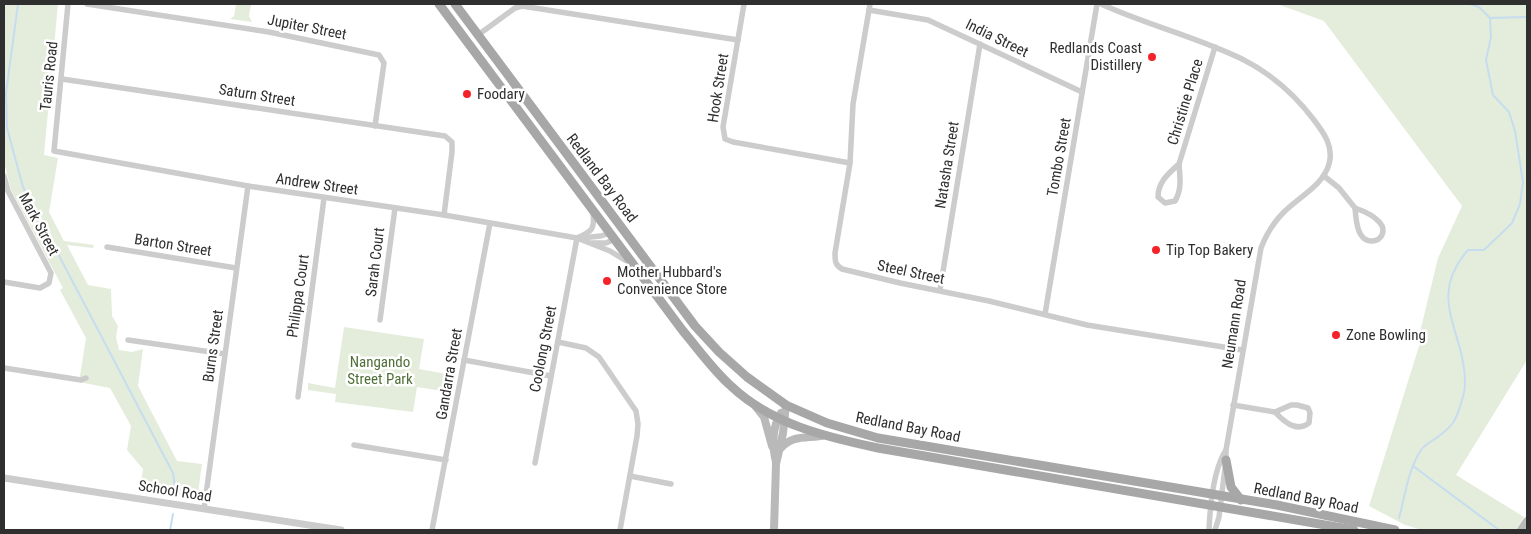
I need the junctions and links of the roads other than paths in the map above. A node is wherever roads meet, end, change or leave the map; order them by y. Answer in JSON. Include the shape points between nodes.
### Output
{"nodes":[{"id":1,"x":68,"y":4,"type":"edge"},
{"id":2,"x":87,"y":4,"type":"edge"},
{"id":3,"x":439,"y":4,"type":"edge"},
{"id":4,"x":455,"y":4,"type":"edge"},
{"id":5,"x":744,"y":4,"type":"edge"},
{"id":6,"x":1097,"y":4,"type":"edge"},
{"id":7,"x":1101,"y":4,"type":"edge"},
{"id":8,"x":870,"y":7,"type":"edge"},
{"id":9,"x":478,"y":35,"type":"junction"},
{"id":10,"x":738,"y":40,"type":"junction"},
{"id":11,"x":980,"y":44,"type":"junction"},
{"id":12,"x":1215,"y":47,"type":"junction"},
{"id":13,"x":62,"y":79,"type":"junction"},
{"id":14,"x":1082,"y":92,"type":"junction"},
{"id":15,"x":375,"y":126,"type":"junction"},
{"id":16,"x":54,"y":151,"type":"joint"},
{"id":17,"x":850,"y":163,"type":"junction"},
{"id":18,"x":1179,"y":164,"type":"junction"},
{"id":19,"x":4,"y":176,"type":"edge"},
{"id":20,"x":1324,"y":176,"type":"junction"},
{"id":21,"x":248,"y":186,"type":"junction"},
{"id":22,"x":6,"y":191,"type":"edge"},
{"id":23,"x":324,"y":198,"type":"junction"},
{"id":24,"x":394,"y":208,"type":"junction"},
{"id":25,"x":1355,"y":208,"type":"junction"},
{"id":26,"x":592,"y":210,"type":"junction"},
{"id":27,"x":444,"y":216,"type":"junction"},
{"id":28,"x":490,"y":223,"type":"junction"},
{"id":29,"x":623,"y":229,"type":"junction"},
{"id":30,"x":612,"y":236,"type":"junction"},
{"id":31,"x":577,"y":238,"type":"junction"},
{"id":32,"x":588,"y":242,"type":"junction"},
{"id":33,"x":107,"y":247,"type":"dead end"},
{"id":34,"x":236,"y":268,"type":"junction"},
{"id":35,"x":637,"y":271,"type":"junction"},
{"id":36,"x":4,"y":282,"type":"edge"},
{"id":37,"x":940,"y":290,"type":"junction"},
{"id":38,"x":1044,"y":314,"type":"junction"},
{"id":39,"x":380,"y":320,"type":"dead end"},
{"id":40,"x":128,"y":340,"type":"dead end"},
{"id":41,"x":558,"y":342,"type":"junction"},
{"id":42,"x":1242,"y":350,"type":"junction"},
{"id":43,"x":225,"y":354,"type":"junction"},
{"id":44,"x":464,"y":360,"type":"junction"},
{"id":45,"x":4,"y":368,"type":"edge"},
{"id":46,"x":550,"y":376,"type":"junction"},
{"id":47,"x":86,"y":378,"type":"dead end"},
{"id":48,"x":298,"y":397,"type":"dead end"},
{"id":49,"x":786,"y":405,"type":"junction"},
{"id":50,"x":1233,"y":405,"type":"junction"},
{"id":51,"x":756,"y":406,"type":"junction"},
{"id":52,"x":1276,"y":412,"type":"junction"},
{"id":53,"x":781,"y":420,"type":"junction"},
{"id":54,"x":826,"y":435,"type":"junction"},
{"id":55,"x":354,"y":445,"type":"dead end"},
{"id":56,"x":777,"y":450,"type":"junction"},
{"id":57,"x":1226,"y":450,"type":"junction"},
{"id":58,"x":446,"y":460,"type":"junction"},
{"id":59,"x":1226,"y":460,"type":"junction"},
{"id":60,"x":535,"y":464,"type":"dead end"},
{"id":61,"x":630,"y":476,"type":"junction"},
{"id":62,"x":4,"y":478,"type":"edge"},
{"id":63,"x":671,"y":484,"type":"dead end"},
{"id":64,"x":1217,"y":496,"type":"junction"},
{"id":65,"x":1241,"y":500,"type":"junction"},
{"id":66,"x":1216,"y":507,"type":"junction"},
{"id":67,"x":204,"y":509,"type":"junction"},
{"id":68,"x":1527,"y":521,"type":"edge"},
{"id":69,"x":341,"y":530,"type":"edge"},
{"id":70,"x":432,"y":530,"type":"edge"},
{"id":71,"x":620,"y":530,"type":"edge"},
{"id":72,"x":774,"y":530,"type":"edge"},
{"id":73,"x":1209,"y":530,"type":"edge"},
{"id":74,"x":1215,"y":530,"type":"edge"},
{"id":75,"x":1354,"y":530,"type":"edge"},
{"id":76,"x":1394,"y":530,"type":"edge"},
{"id":77,"x":1522,"y":530,"type":"edge"}],
"edges":[{"from":1,"to":13,"type":"street","name":"Tauris Road"},
{"from":2,"to":15,"type":"street","name":"Jupiter Street","via":[[269,32],[375,53],[384,63]]},
{"from":3,"to":26,"type":"main road","name":"Redland Bay Road"},
{"from":4,"to":9,"type":"main road","name":"Redland Bay Road"},
{"from":5,"to":10,"type":"street","name":"Hook Street"},
{"from":6,"to":14,"type":"street","name":"Tombo Street"},
{"from":7,"to":12,"type":"street"},
{"from":8,"to":11,"type":"street","name":"India Street","via":[[928,20]]},
{"from":8,"to":17,"type":"street","name":"Steel Street","via":[[853,104]]},
{"from":9,"to":10,"type":"street","via":[[522,6]]},
{"from":9,"to":29,"type":"main road","name":"Redland Bay Road"},
{"from":10,"to":17,"type":"street","name":"Hook Street","via":[[723,127],[725,139]]},
{"from":11,"to":14,"type":"street","name":"India Street"},
{"from":11,"to":37,"type":"street","name":"Natasha Street"},
{"from":12,"to":18,"type":"street","name":"Christine Place"},
{"from":12,"to":20,"type":"street","via":[[1260,69],[1308,112],[1330,148]]},
{"from":13,"to":15,"type":"street","name":"Saturn Street"},
{"from":13,"to":16,"type":"street","name":"Tauris Road"},
{"from":14,"to":38,"type":"street","name":"Tombo Street"},
{"from":15,"to":27,"type":"street","name":"Saturn Street","via":[[445,136],[452,142]]},
{"from":16,"to":21,"type":"street","name":"Andrew Street"},
{"from":17,"to":37,"type":"street","name":"Steel Street","via":[[835,253],[837,266],[890,281]]},
{"from":18,"to":18,"type":"street","name":"Christine Place","via":[[1165,177],[1158,190],[1158,197],[1165,203],[1175,201],[1179,194]]},
{"from":19,"to":22,"type":"street","name":"Mark Street"},
{"from":20,"to":25,"type":"street"},
{"from":20,"to":42,"type":"street","name":"Neumann Road","via":[[1282,213],[1265,238],[1257,261]]},
{"from":21,"to":23,"type":"street","name":"Andrew Street"},
{"from":21,"to":34,"type":"street","name":"Burns Street"},
{"from":22,"to":36,"type":"street","name":"Mark Street","via":[[51,273],[48,283],[40,288]]},
{"from":23,"to":24,"type":"street","name":"Andrew Street"},
{"from":23,"to":48,"type":"street","name":"Philippa Court"},
{"from":24,"to":27,"type":"street","name":"Andrew Street"},
{"from":24,"to":39,"type":"street","name":"Sarah Court"},
{"from":25,"to":25,"type":"street","via":[[1380,221],[1383,231],[1378,240],[1365,240],[1362,236]]},
{"from":26,"to":30,"type":"main road","name":"Redland Bay Road"},
{"from":26,"to":31,"type":"street","via":[[592,230]]},
{"from":27,"to":28,"type":"street","name":"Andrew Street"},
{"from":28,"to":31,"type":"street","name":"Andrew Street"},
{"from":28,"to":44,"type":"street","name":"Gandarra Street"},
{"from":29,"to":30,"type":"main road"},
{"from":29,"to":49,"type":"main road","name":"Redland Bay Road","via":[[694,326],[747,378]]},
{"from":30,"to":31,"type":"street","name":"Andrew Street"},
{"from":30,"to":32,"type":"street","name":"Andrew Street","via":[[606,243]]},
{"from":30,"to":35,"type":"main road","name":"Redland Bay Road"},
{"from":31,"to":32,"type":"street","name":"Andrew Street"},
{"from":31,"to":41,"type":"street","name":"Coolong Street"},
{"from":32,"to":35,"type":"street","name":"Andrew Street","via":[[623,258]]},
{"from":33,"to":34,"type":"street","name":"Barton Street"},
{"from":34,"to":43,"type":"street","name":"Burns Street"},
{"from":35,"to":51,"type":"main road","name":"Redland Bay Road","via":[[718,374]]},
{"from":37,"to":38,"type":"street","name":"Steel Street"},
{"from":38,"to":42,"type":"street","name":"Steel Street","via":[[1087,325]]},
{"from":40,"to":43,"type":"street"},
{"from":41,"to":46,"type":"street","name":"Coolong Street"},
{"from":41,"to":61,"type":"street","via":[[592,351],[599,357],[636,411],[638,424]]},
{"from":42,"to":50,"type":"street","name":"Neumann Road"},
{"from":43,"to":67,"type":"street","name":"Burns Street"},
{"from":44,"to":46,"type":"street"},
{"from":44,"to":58,"type":"street","name":"Gandarra Street"},
{"from":45,"to":47,"type":"street","via":[[81,380]]},
{"from":46,"to":60,"type":"street","name":"Coolong Street"},
{"from":49,"to":53,"type":"main road"},
{"from":49,"to":64,"type":"main road","name":"Redland Bay Road","via":[[827,423],[878,438]]},
{"from":50,"to":52,"type":"street"},
{"from":50,"to":57,"type":"street","name":"Neumann Road"},
{"from":51,"to":53,"type":"main road","name":"Redland Bay Road"},
{"from":51,"to":56,"type":"main road"},
{"from":52,"to":52,"type":"street","via":[[1297,405],[1308,408],[1311,418],[1306,426],[1297,427],[1283,421]]},
{"from":53,"to":54,"type":"main road","name":"Redland Bay Road"},
{"from":53,"to":56,"type":"main road"},
{"from":54,"to":56,"type":"main road","via":[[792,439]]},
{"from":54,"to":66,"type":"main road","name":"Redland Bay Road","via":[[878,448]]},
{"from":55,"to":58,"type":"street"},
{"from":56,"to":72,"type":"main road"},
{"from":57,"to":59,"type":"street","name":"Neumann Road"},
{"from":57,"to":64,"type":"street","name":"Neumann Road","via":[[1220,459]]},
{"from":58,"to":70,"type":"street","name":"Gandarra Street"},
{"from":59,"to":64,"type":"street","name":"Neumann Road"},
{"from":59,"to":65,"type":"main road","via":[[1231,487]]},
{"from":61,"to":63,"type":"street"},
{"from":61,"to":71,"type":"street"},
{"from":62,"to":67,"type":"street","name":"School Road"},
{"from":64,"to":65,"type":"main road","name":"Redland Bay Road"},
{"from":64,"to":66,"type":"street","name":"Neumann Road"},
{"from":65,"to":76,"type":"main road","name":"Redland Bay Road"},
{"from":66,"to":73,"type":"street"},
{"from":66,"to":74,"type":"street"},
{"from":66,"to":75,"type":"main road","name":"Redland Bay Road"},
{"from":67,"to":69,"type":"street","name":"School Road"},
{"from":68,"to":77,"type":"main road"}]}
